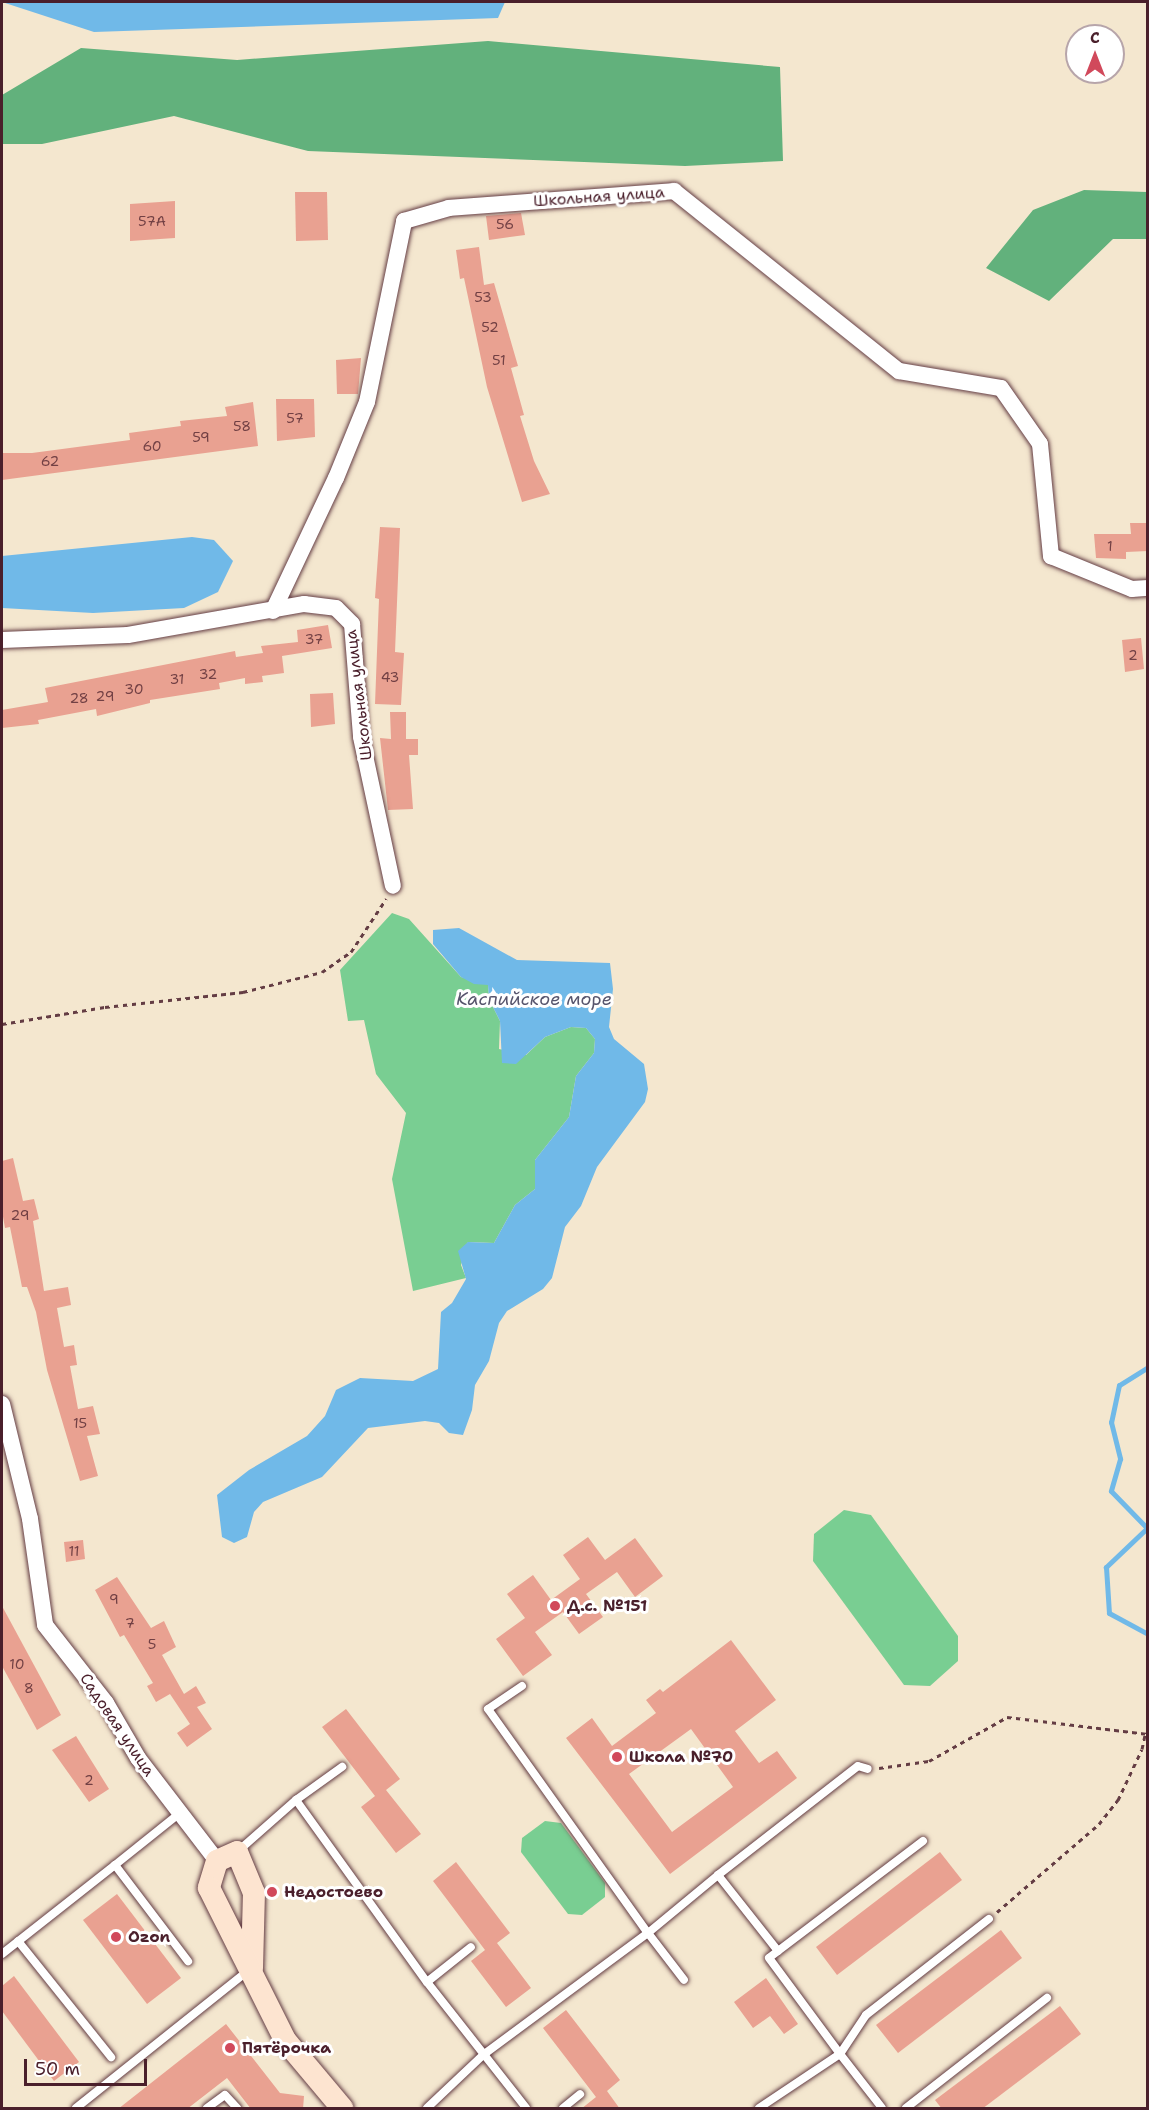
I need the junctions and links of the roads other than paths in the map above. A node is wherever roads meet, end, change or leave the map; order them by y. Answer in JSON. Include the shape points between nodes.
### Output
{"nodes":[{"id":1,"x":1148,"y":588,"type":"edge"},
{"id":2,"x":273,"y":611,"type":"junction"},
{"id":3,"x":2,"y":640,"type":"edge"},
{"id":4,"x":393,"y":886,"type":"road end"},
{"id":5,"x":2,"y":1404,"type":"edge"},
{"id":6,"x":522,"y":1686,"type":"dead end"},
{"id":7,"x":342,"y":1767,"type":"dead end"},
{"id":8,"x":868,"y":1769,"type":"road end"},
{"id":9,"x":296,"y":1800,"type":"junction"},
{"id":10,"x":180,"y":1813,"type":"junction"},
{"id":11,"x":923,"y":1842,"type":"dead end"},
{"id":12,"x":227,"y":1857,"type":"junction"},
{"id":13,"x":115,"y":1865,"type":"junction"},
{"id":14,"x":718,"y":1875,"type":"junction"},
{"id":15,"x":989,"y":1919,"type":"road end"},
{"id":16,"x":648,"y":1933,"type":"junction"},
{"id":17,"x":18,"y":1941,"type":"junction"},
{"id":18,"x":471,"y":1947,"type":"dead end"},
{"id":19,"x":778,"y":1951,"type":"junction"},
{"id":20,"x":2,"y":1954,"type":"edge"},
{"id":21,"x":188,"y":1961,"type":"dead end"},
{"id":22,"x":252,"y":1968,"type":"junction"},
{"id":23,"x":684,"y":1980,"type":"dead end"},
{"id":24,"x":428,"y":1982,"type":"junction"},
{"id":25,"x":1047,"y":1998,"type":"dead end"},
{"id":26,"x":840,"y":2054,"type":"junction"},
{"id":27,"x":483,"y":2055,"type":"junction"},
{"id":28,"x":111,"y":2056,"type":"dead end"},
{"id":29,"x":580,"y":2094,"type":"dead end"},
{"id":30,"x":76,"y":2109,"type":"edge"},
{"id":31,"x":207,"y":2109,"type":"edge"},
{"id":32,"x":237,"y":2109,"type":"edge"},
{"id":33,"x":342,"y":2109,"type":"edge"},
{"id":34,"x":427,"y":2109,"type":"edge"},
{"id":35,"x":526,"y":2109,"type":"edge"},
{"id":36,"x":563,"y":2109,"type":"edge"},
{"id":37,"x":759,"y":2109,"type":"edge"},
{"id":38,"x":882,"y":2109,"type":"edge"},
{"id":39,"x":906,"y":2109,"type":"edge"}],
"edges":[{"from":1,"to":2,"type":"street","name":"Школьная улица","via":[[1132,589],[1051,556],[1040,444],[1000,388],[899,371],[674,191],[449,208],[404,221],[367,402]]},
{"from":2,"to":3,"type":"street","name":"Школьная улица","via":[[128,635]]},
{"from":2,"to":4,"type":"street","name":"Школьная улица","via":[[304,604],[336,608],[352,624],[361,737]]},
{"from":5,"to":10,"type":"street","name":"Садовая улица","via":[[30,1519],[45,1625],[106,1703],[138,1758]]},
{"from":6,"to":16,"type":"lane","via":[[488,1709]]},
{"from":7,"to":9,"type":"lane"},
{"from":8,"to":14,"type":"lane","via":[[858,1766]]},
{"from":9,"to":12,"type":"lane"},
{"from":9,"to":24,"type":"lane"},
{"from":10,"to":12,"type":"street","name":"Садовая улица"},
{"from":10,"to":13,"type":"lane"},
{"from":11,"to":19,"type":"lane"},
{"from":12,"to":22,"type":"street","via":[[254,1893]]},
{"from":12,"to":22,"type":"street","via":[[209,1888]]},
{"from":13,"to":17,"type":"lane"},
{"from":13,"to":21,"type":"lane"},
{"from":14,"to":16,"type":"lane"},
{"from":14,"to":19,"type":"lane"},
{"from":15,"to":26,"type":"lane","via":[[866,2014]]},
{"from":16,"to":23,"type":"lane"},
{"from":16,"to":27,"type":"lane"},
{"from":17,"to":20,"type":"lane"},
{"from":17,"to":28,"type":"lane"},
{"from":18,"to":24,"type":"lane"},
{"from":19,"to":26,"type":"lane","via":[[769,1958]]},
{"from":22,"to":30,"type":"lane"},
{"from":22,"to":33,"type":"street","via":[[285,2040]]},
{"from":24,"to":27,"type":"lane"},
{"from":25,"to":39,"type":"lane"},
{"from":26,"to":37,"type":"lane"},
{"from":26,"to":38,"type":"lane"},
{"from":27,"to":34,"type":"lane"},
{"from":27,"to":35,"type":"lane"},
{"from":29,"to":36,"type":"lane"},
{"from":31,"to":32,"type":"lane","via":[[225,2095]]}]}
